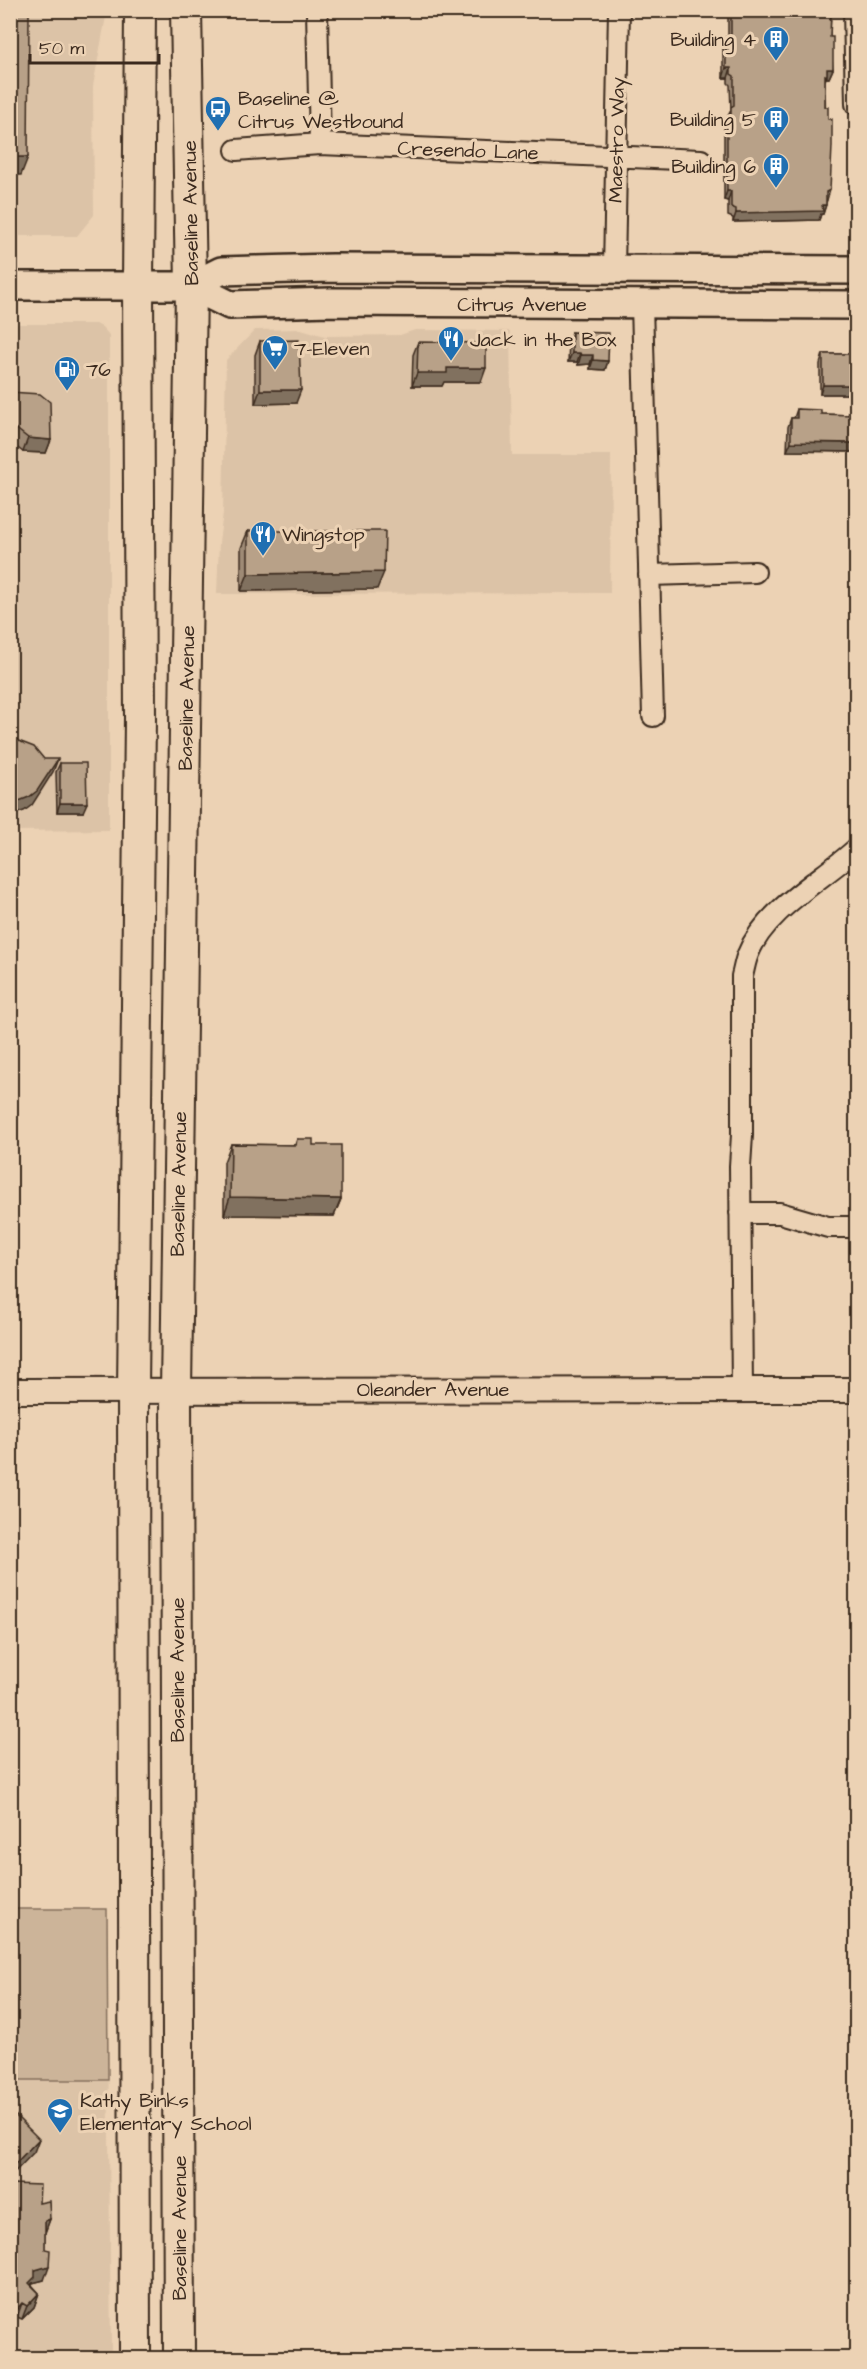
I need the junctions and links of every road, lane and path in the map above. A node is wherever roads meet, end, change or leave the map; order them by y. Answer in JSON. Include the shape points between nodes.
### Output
{"nodes":[{"id":1,"x":140,"y":10,"type":"edge"},
{"id":2,"x":186,"y":10,"type":"edge"},
{"id":3,"x":317,"y":10,"type":"edge"},
{"id":4,"x":619,"y":10,"type":"edge"},
{"id":5,"x":854,"y":10,"type":"edge"},
{"id":6,"x":856,"y":104,"type":"edge"},
{"id":7,"x":320,"y":144,"type":"junction"},
{"id":8,"x":236,"y":150,"type":"dead end"},
{"id":9,"x":616,"y":156,"type":"junction"},
{"id":10,"x":700,"y":160,"type":"dead end"},
{"id":11,"x":614,"y":270,"type":"junction"},
{"id":12,"x":856,"y":270,"type":"edge"},
{"id":13,"x":10,"y":286,"type":"edge"},
{"id":14,"x":138,"y":286,"type":"junction"},
{"id":15,"x":191,"y":286,"type":"junction"},
{"id":16,"x":642,"y":304,"type":"junction"},
{"id":17,"x":856,"y":305,"type":"edge"},
{"id":18,"x":755,"y":572,"type":"dead end"},
{"id":19,"x":649,"y":575,"type":"junction"},
{"id":20,"x":652,"y":716,"type":"dead end"},
{"id":21,"x":856,"y":849,"type":"edge"},
{"id":22,"x":740,"y":1213,"type":"junction"},
{"id":23,"x":856,"y":1227,"type":"edge"},
{"id":24,"x":176,"y":1390,"type":"junction"},
{"id":25,"x":742,"y":1390,"type":"junction"},
{"id":26,"x":856,"y":1390,"type":"edge"},
{"id":27,"x":10,"y":1391,"type":"edge"},
{"id":28,"x":133,"y":1391,"type":"junction"},
{"id":29,"x":135,"y":2358,"type":"edge"},
{"id":30,"x":179,"y":2358,"type":"edge"}],
"edges":[{"from":1,"to":14,"type":"main road"},
{"from":2,"to":15,"type":"main road","name":"Baseline Avenue"},
{"from":3,"to":7,"type":"street"},
{"from":4,"to":9,"type":"street","name":"Maestro Way"},
{"from":5,"to":6,"type":"street"},
{"from":7,"to":8,"type":"street","name":"Cresendo Lane"},
{"from":7,"to":9,"type":"street","name":"Cresendo Lane"},
{"from":9,"to":10,"type":"street","name":"Cresendo Lane"},
{"from":9,"to":11,"type":"street","name":"Maestro Way"},
{"from":11,"to":12,"type":"main road","name":"Citrus Avenue"},
{"from":11,"to":15,"type":"main road","name":"Citrus Avenue","via":[[221,271]]},
{"from":13,"to":14,"type":"main road","name":"Citrus Avenue"},
{"from":14,"to":15,"type":"main road","name":"Citrus Avenue"},
{"from":14,"to":28,"type":"main road","via":[[140,718]]},
{"from":15,"to":16,"type":"main road","name":"Citrus Avenue","via":[[230,305]]},
{"from":15,"to":24,"type":"main road","name":"Baseline Avenue"},
{"from":16,"to":17,"type":"main road","name":"Citrus Avenue"},
{"from":16,"to":19,"type":"street"},
{"from":18,"to":19,"type":"street"},
{"from":19,"to":20,"type":"street"},
{"from":21,"to":22,"type":"street","via":[[778,913],[748,952],[742,976]]},
{"from":22,"to":23,"type":"street","via":[[780,1214],[828,1227]]},
{"from":22,"to":25,"type":"street"},
{"from":24,"to":25,"type":"street","name":"Oleander Avenue"},
{"from":24,"to":28,"type":"street","name":"Oleander Avenue"},
{"from":24,"to":30,"type":"main road","name":"Baseline Avenue"},
{"from":25,"to":26,"type":"street","name":"Oleander Avenue"},
{"from":27,"to":28,"type":"street","name":"Oleander Avenue"},
{"from":28,"to":29,"type":"main road"}]}
